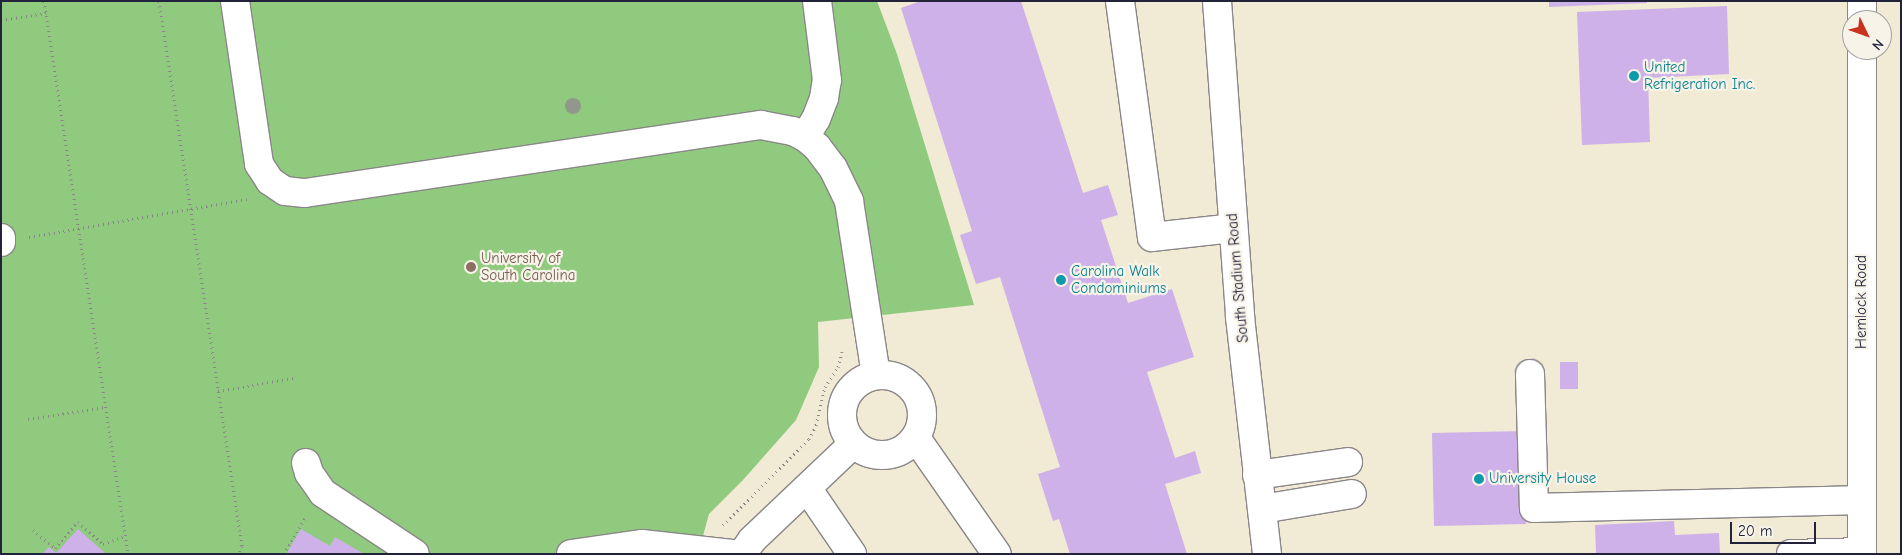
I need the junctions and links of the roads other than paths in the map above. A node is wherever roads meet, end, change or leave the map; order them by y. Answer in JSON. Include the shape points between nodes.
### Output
{"nodes":[{"id":1,"x":235,"y":1,"type":"edge"},
{"id":2,"x":817,"y":1,"type":"edge"},
{"id":3,"x":1120,"y":1,"type":"edge"},
{"id":4,"x":1217,"y":1,"type":"edge"},
{"id":5,"x":1862,"y":60,"type":"edge"},
{"id":6,"x":806,"y":137,"type":"junction"},
{"id":7,"x":1234,"y":228,"type":"junction"},
{"id":8,"x":1530,"y":374,"type":"dead end"},
{"id":9,"x":876,"y":375,"type":"junction"},
{"id":10,"x":916,"y":438,"type":"junction"},
{"id":11,"x":853,"y":444,"type":"junction"},
{"id":12,"x":1348,"y":462,"type":"dead end"},
{"id":13,"x":306,"y":463,"type":"dead end"},
{"id":14,"x":1257,"y":475,"type":"junction"},
{"id":15,"x":807,"y":488,"type":"junction"},
{"id":16,"x":1352,"y":494,"type":"dead end"},
{"id":17,"x":1862,"y":500,"type":"junction"},
{"id":18,"x":1262,"y":509,"type":"junction"},
{"id":19,"x":1862,"y":553,"type":"edge"},
{"id":20,"x":414,"y":554,"type":"edge"},
{"id":21,"x":571,"y":554,"type":"edge"},
{"id":22,"x":734,"y":554,"type":"edge"},
{"id":23,"x":742,"y":554,"type":"edge"},
{"id":24,"x":852,"y":554,"type":"edge"},
{"id":25,"x":997,"y":554,"type":"edge"},
{"id":26,"x":1268,"y":554,"type":"edge"},
{"id":27,"x":1791,"y":554,"type":"edge"}],
"edges":[{"from":1,"to":6,"type":"street","via":[[259,164],[270,181],[285,191],[305,193],[761,125],[792,130]]},
{"from":2,"to":6,"type":"street","via":[[827,80],[822,105]]},
{"from":3,"to":7,"type":"street","via":[[1152,237]]},
{"from":4,"to":7,"type":"street","name":"South Stadium Road"},
{"from":5,"to":17,"type":"street","name":"Hemlock Road"},
{"from":6,"to":9,"type":"street","via":[[827,158],[849,201]]},
{"from":7,"to":14,"type":"street","name":"South Stadium Road","via":[[1244,363]]},
{"from":8,"to":17,"type":"street","via":[[1534,508]]},
{"from":9,"to":10,"type":"street","via":[[900,378],[918,396],[922,421]]},
{"from":9,"to":11,"type":"street","via":[[853,386],[846,397],[842,422]]},
{"from":10,"to":11,"type":"street","via":[[901,451],[889,455],[876,456]]},
{"from":10,"to":25,"type":"street"},
{"from":11,"to":15,"type":"street"},
{"from":12,"to":14,"type":"street"},
{"from":13,"to":20,"type":"street","via":[[323,493]]},
{"from":14,"to":18,"type":"street","name":"South Stadium Road"},
{"from":15,"to":23,"type":"street","via":[[752,540]]},
{"from":15,"to":24,"type":"street"},
{"from":16,"to":18,"type":"street"},
{"from":17,"to":19,"type":"street","name":"Hemlock Road"},
{"from":18,"to":26,"type":"street","name":"South Stadium Road"},
{"from":19,"to":27,"type":"street"},
{"from":21,"to":22,"type":"street","via":[[642,544]]}]}
